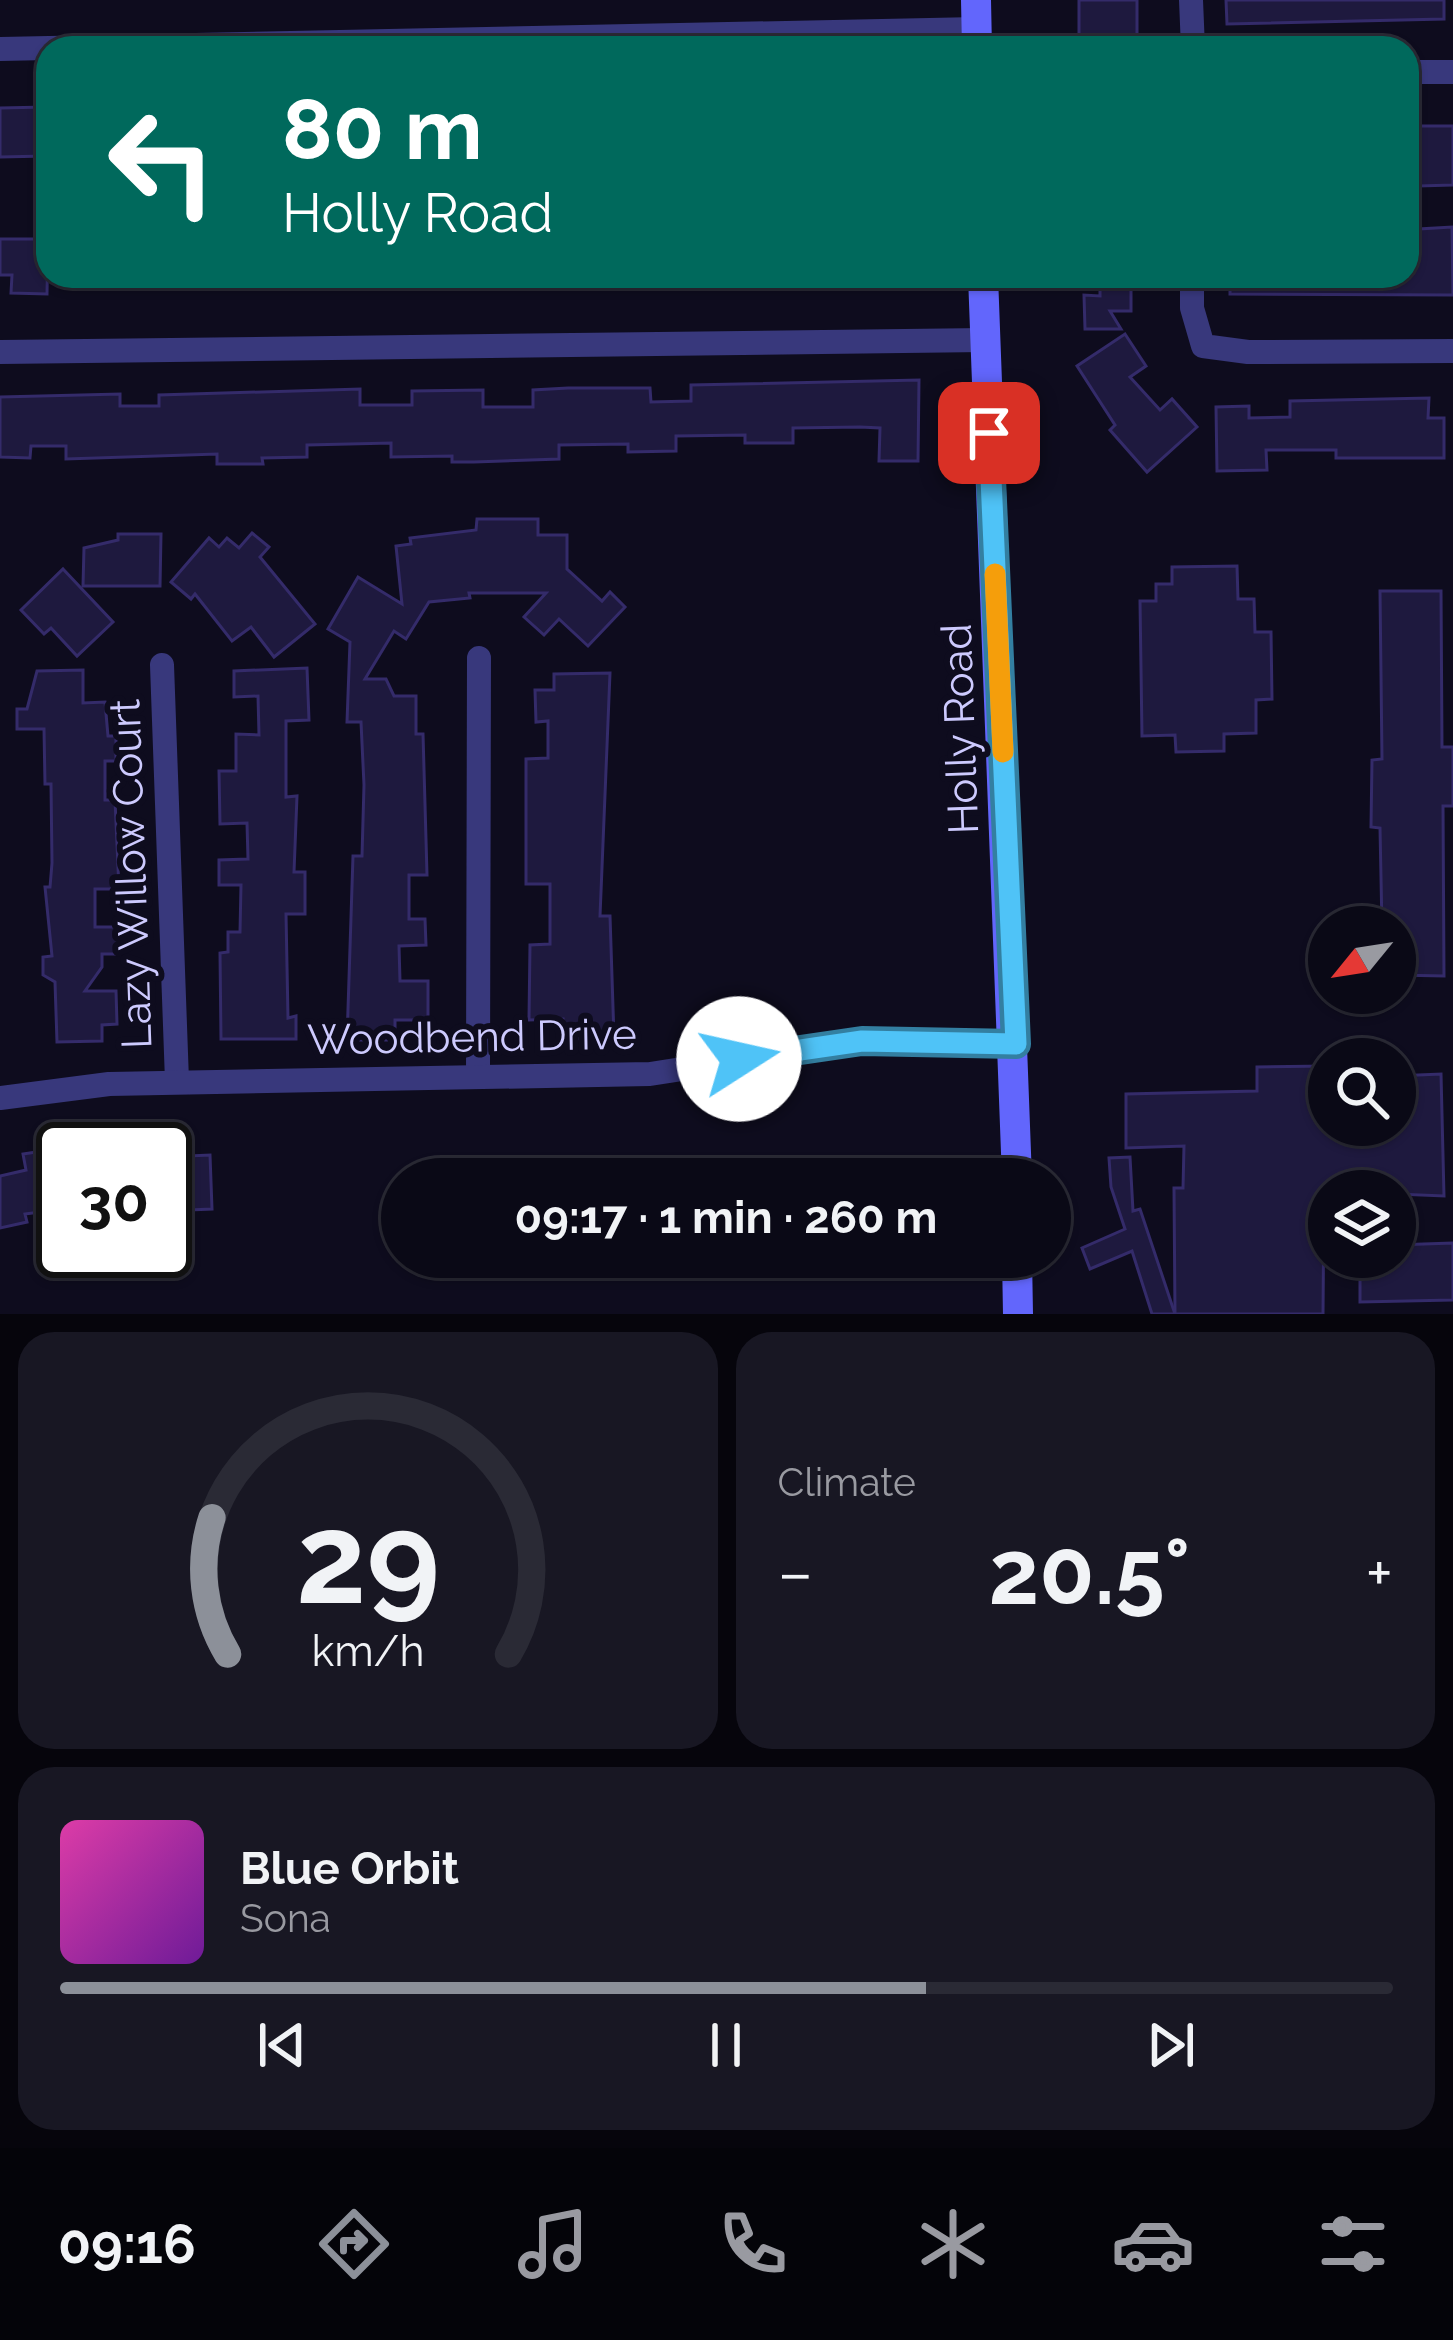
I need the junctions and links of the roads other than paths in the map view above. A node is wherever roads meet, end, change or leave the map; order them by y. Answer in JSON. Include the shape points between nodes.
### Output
{"nodes":[{"id":1,"x":1191,"y":0,"type":"edge"},
{"id":2,"x":976,"y":26,"type":"edge"},
{"id":3,"x":552,"y":36,"type":"edge"},
{"id":4,"x":1192,"y":36,"type":"edge"},
{"id":5,"x":36,"y":48,"type":"edge"},
{"id":6,"x":0,"y":49,"type":"edge"},
{"id":7,"x":1419,"y":72,"type":"edge"},
{"id":8,"x":1453,"y":72,"type":"edge"},
{"id":9,"x":983,"y":288,"type":"edge"},
{"id":10,"x":1192,"y":288,"type":"edge"},
{"id":11,"x":985,"y":340,"type":"junction"},
{"id":12,"x":1453,"y":351,"type":"edge"},
{"id":13,"x":0,"y":352,"type":"edge"},
{"id":14,"x":479,"y":658,"type":"dead end"},
{"id":15,"x":162,"y":664,"type":"dead end"},
{"id":16,"x":1016,"y":1044,"type":"junction"},
{"id":17,"x":478,"y":1075,"type":"junction"},
{"id":18,"x":177,"y":1081,"type":"junction"},
{"id":19,"x":0,"y":1098,"type":"edge"},
{"id":20,"x":1017,"y":1158,"type":"edge"},
{"id":21,"x":1017,"y":1278,"type":"edge"},
{"id":22,"x":1018,"y":1314,"type":"edge"}],
"edges":[{"from":1,"to":4,"type":"street"},
{"from":2,"to":3,"type":"street"},
{"from":5,"to":6,"type":"street"},
{"from":7,"to":8,"type":"street"},
{"from":9,"to":11,"type":"main road","name":"Holly Road"},
{"from":10,"to":12,"type":"street","via":[[1203,346]]},
{"from":11,"to":13,"type":"street"},
{"from":11,"to":16,"type":"main road","name":"Holly Road"},
{"from":14,"to":17,"type":"street"},
{"from":15,"to":18,"type":"street","name":"Lazy Willow Court"},
{"from":16,"to":17,"type":"street","name":"Woodbend Drive","via":[[862,1041],[650,1074]]},
{"from":16,"to":20,"type":"main road","name":"Holly Road"},
{"from":17,"to":18,"type":"street","name":"Woodbend Drive"},
{"from":18,"to":19,"type":"street","name":"Woodbend Drive"},
{"from":21,"to":22,"type":"main road"}]}
